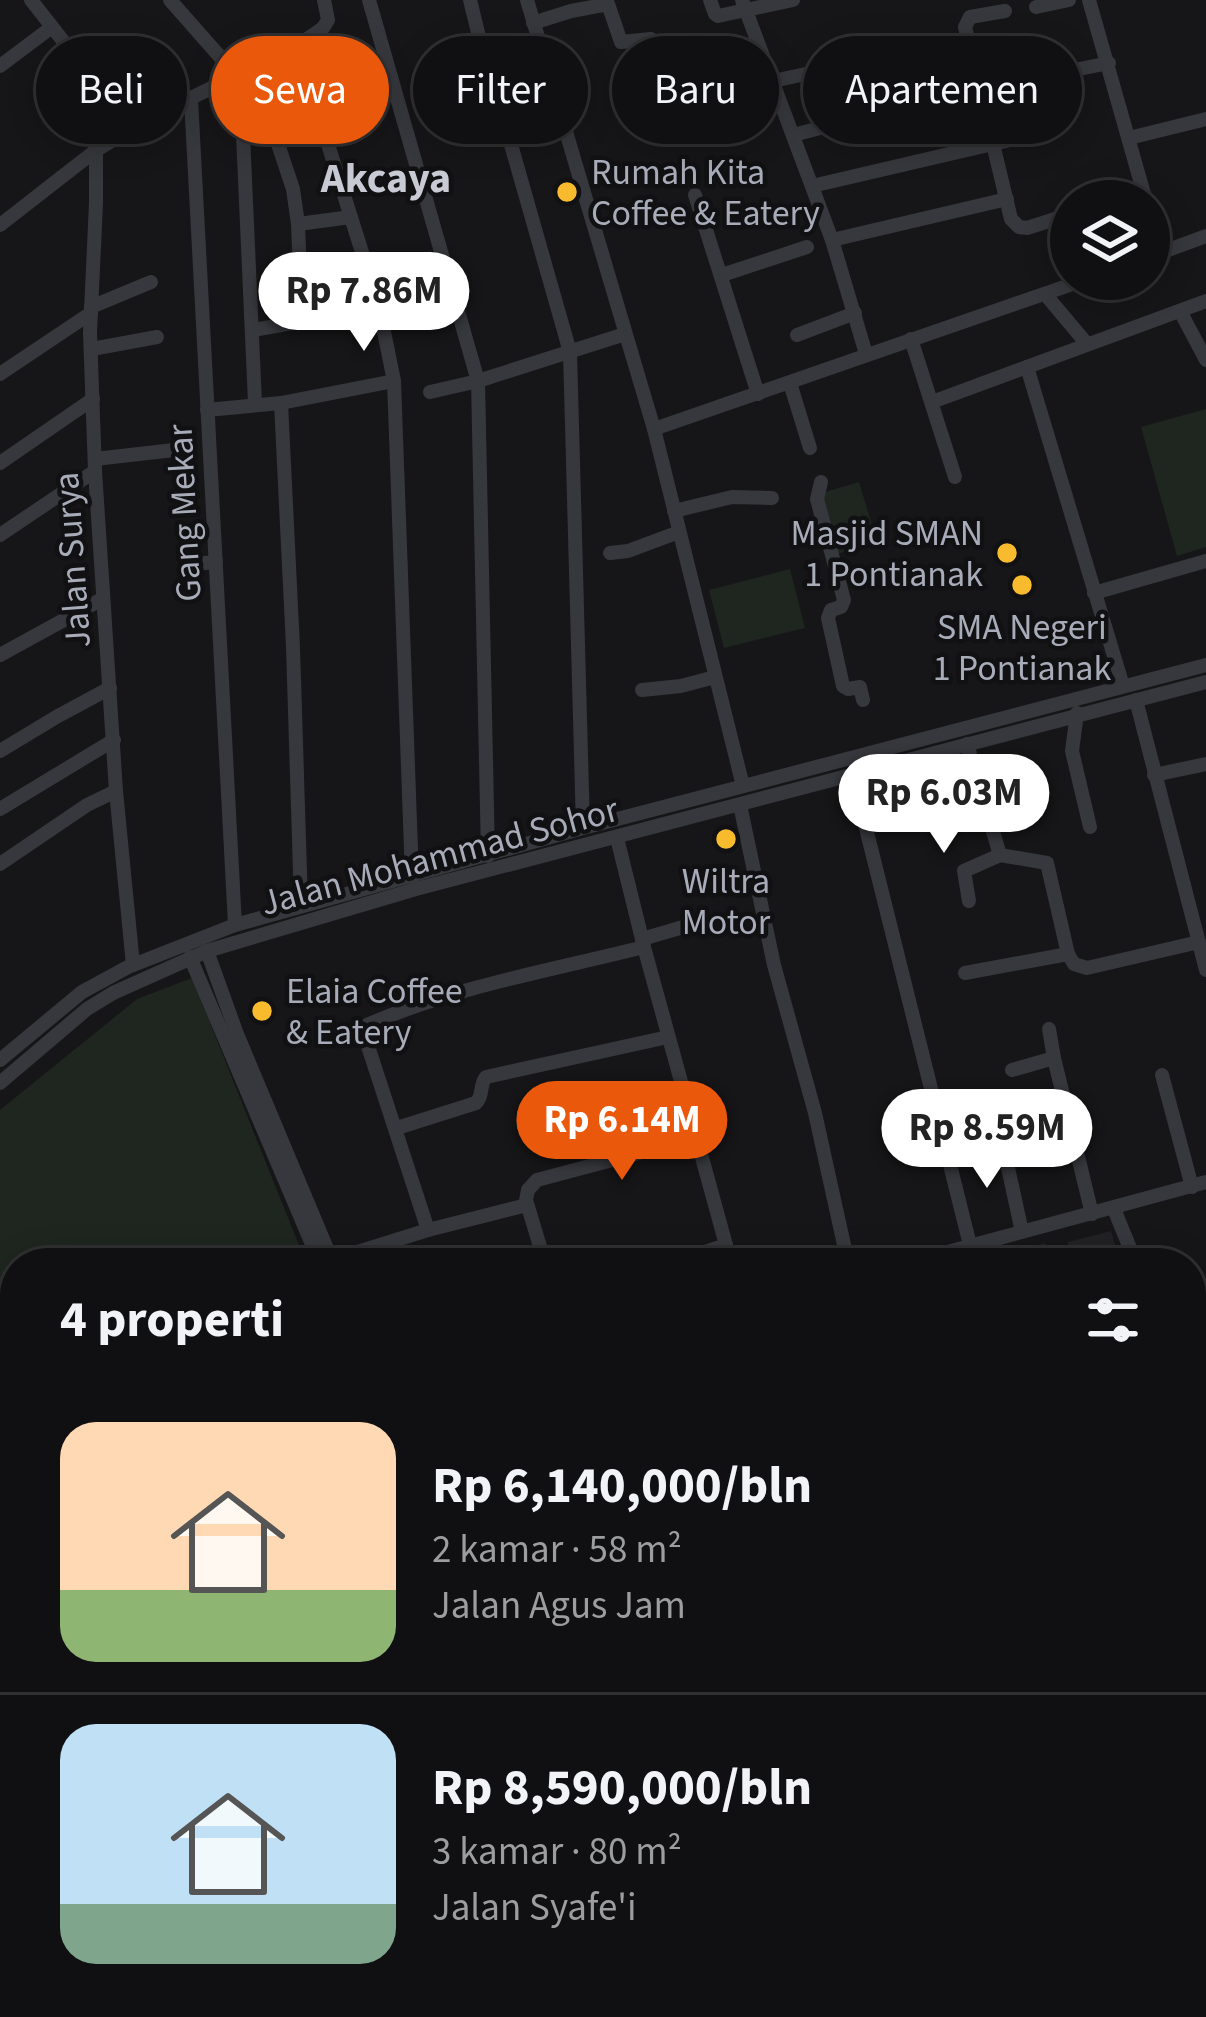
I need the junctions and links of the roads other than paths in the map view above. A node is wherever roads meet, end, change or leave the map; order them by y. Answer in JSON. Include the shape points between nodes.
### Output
{"nodes":[{"id":1,"x":32,"y":0,"type":"edge"},
{"id":2,"x":170,"y":0,"type":"edge"},
{"id":3,"x":323,"y":0,"type":"edge"},
{"id":4,"x":369,"y":0,"type":"edge"},
{"id":5,"x":470,"y":0,"type":"edge"},
{"id":6,"x":527,"y":0,"type":"edge"},
{"id":7,"x":710,"y":0,"type":"edge"},
{"id":8,"x":793,"y":0,"type":"edge"},
{"id":9,"x":1069,"y":0,"type":"edge"},
{"id":10,"x":1089,"y":0,"type":"edge"},
{"id":11,"x":614,"y":2,"type":"edge"},
{"id":12,"x":744,"y":4,"type":"edge"},
{"id":13,"x":1036,"y":7,"type":"dead end"},
{"id":14,"x":1005,"y":11,"type":"dead end"},
{"id":15,"x":533,"y":23,"type":"junction"},
{"id":16,"x":52,"y":27,"type":"junction"},
{"id":17,"x":310,"y":36,"type":"edge"},
{"id":18,"x":479,"y":36,"type":"edge"},
{"id":19,"x":537,"y":36,"type":"edge"},
{"id":20,"x":620,"y":36,"type":"edge"},
{"id":21,"x":756,"y":36,"type":"edge"},
{"id":22,"x":966,"y":36,"type":"edge"},
{"id":23,"x":211,"y":47,"type":"edge"},
{"id":24,"x":1109,"y":63,"type":"junction"},
{"id":25,"x":0,"y":66,"type":"edge"},
{"id":26,"x":1082,"y":69,"type":"edge"},
{"id":27,"x":392,"y":84,"type":"junction"},
{"id":28,"x":389,"y":85,"type":"edge"},
{"id":29,"x":211,"y":89,"type":"edge"},
{"id":30,"x":779,"y":98,"type":"edge"},
{"id":31,"x":191,"y":99,"type":"junction"},
{"id":32,"x":1206,"y":119,"type":"edge"},
{"id":33,"x":803,"y":133,"type":"edge"},
{"id":34,"x":793,"y":135,"type":"junction"},
{"id":35,"x":1129,"y":138,"type":"junction"},
{"id":36,"x":244,"y":144,"type":"edge"},
{"id":37,"x":277,"y":144,"type":"edge"},
{"id":38,"x":328,"y":144,"type":"edge"},
{"id":39,"x":511,"y":144,"type":"edge"},
{"id":40,"x":567,"y":144,"type":"edge"},
{"id":41,"x":998,"y":144,"type":"edge"},
{"id":42,"x":994,"y":145,"type":"junction"},
{"id":43,"x":95,"y":151,"type":"junction"},
{"id":44,"x":1141,"y":180,"type":"edge"},
{"id":45,"x":812,"y":187,"type":"junction"},
{"id":46,"x":695,"y":195,"type":"dead end"},
{"id":47,"x":1007,"y":200,"type":"junction"},
{"id":48,"x":351,"y":217,"type":"junction"},
{"id":49,"x":1050,"y":220,"type":"edge"},
{"id":50,"x":298,"y":224,"type":"junction"},
{"id":51,"x":0,"y":225,"type":"edge"},
{"id":52,"x":1206,"y":236,"type":"edge"},
{"id":53,"x":832,"y":240,"type":"junction"},
{"id":54,"x":807,"y":247,"type":"dead end"},
{"id":55,"x":1170,"y":249,"type":"edge"},
{"id":56,"x":364,"y":262,"type":"junction"},
{"id":57,"x":298,"y":272,"type":"junction"},
{"id":58,"x":722,"y":275,"type":"junction"},
{"id":59,"x":151,"y":281,"type":"dead end"},
{"id":60,"x":1050,"y":292,"type":"edge"},
{"id":61,"x":1045,"y":294,"type":"junction"},
{"id":62,"x":1206,"y":301,"type":"edge"},
{"id":63,"x":91,"y":310,"type":"junction"},
{"id":64,"x":1180,"y":310,"type":"junction"},
{"id":65,"x":379,"y":313,"type":"junction"},
{"id":66,"x":855,"y":313,"type":"junction"},
{"id":67,"x":302,"y":322,"type":"junction"},
{"id":68,"x":254,"y":330,"type":"junction"},
{"id":69,"x":626,"y":334,"type":"junction"},
{"id":70,"x":797,"y":334,"type":"dead end"},
{"id":71,"x":157,"y":337,"type":"dead end"},
{"id":72,"x":911,"y":339,"type":"junction"},
{"id":73,"x":1088,"y":344,"type":"junction"},
{"id":74,"x":92,"y":349,"type":"junction"},
{"id":75,"x":570,"y":352,"type":"junction"},
{"id":76,"x":866,"y":354,"type":"junction"},
{"id":77,"x":1206,"y":360,"type":"edge"},
{"id":78,"x":1028,"y":367,"type":"junction"},
{"id":79,"x":0,"y":374,"type":"edge"},
{"id":80,"x":394,"y":381,"type":"junction"},
{"id":81,"x":478,"y":381,"type":"junction"},
{"id":82,"x":790,"y":382,"type":"junction"},
{"id":83,"x":430,"y":392,"type":"dead end"},
{"id":84,"x":758,"y":394,"type":"junction"},
{"id":85,"x":92,"y":399,"type":"junction"},
{"id":86,"x":932,"y":402,"type":"junction"},
{"id":87,"x":256,"y":403,"type":"junction"},
{"id":88,"x":281,"y":403,"type":"junction"},
{"id":89,"x":207,"y":410,"type":"junction"},
{"id":90,"x":654,"y":429,"type":"junction"},
{"id":91,"x":810,"y":448,"type":"dead end"},
{"id":92,"x":174,"y":450,"type":"dead end"},
{"id":93,"x":0,"y":463,"type":"edge"},
{"id":94,"x":95,"y":465,"type":"junction"},
{"id":95,"x":956,"y":476,"type":"dead end"},
{"id":96,"x":821,"y":482,"type":"dead end"},
{"id":97,"x":772,"y":497,"type":"dead end"},
{"id":98,"x":674,"y":511,"type":"junction"},
{"id":99,"x":679,"y":532,"type":"junction"},
{"id":100,"x":0,"y":535,"type":"edge"},
{"id":101,"x":610,"y":553,"type":"dead end"},
{"id":102,"x":1206,"y":561,"type":"edge"},
{"id":103,"x":215,"y":562,"type":"junction"},
{"id":104,"x":194,"y":564,"type":"dead end"},
{"id":105,"x":1094,"y":593,"type":"junction"},
{"id":106,"x":102,"y":599,"type":"junction"},
{"id":107,"x":0,"y":655,"type":"edge"},
{"id":108,"x":1206,"y":665,"type":"edge"},
{"id":109,"x":715,"y":677,"type":"junction"},
{"id":110,"x":1206,"y":682,"type":"edge"},
{"id":111,"x":1123,"y":686,"type":"junction"},
{"id":112,"x":110,"y":688,"type":"junction"},
{"id":113,"x":642,"y":691,"type":"dead end"},
{"id":114,"x":863,"y":700,"type":"dead end"},
{"id":115,"x":1136,"y":700,"type":"junction"},
{"id":116,"x":1077,"y":713,"type":"junction"},
{"id":117,"x":921,"y":739,"type":"junction"},
{"id":118,"x":114,"y":740,"type":"junction"},
{"id":119,"x":967,"y":744,"type":"junction"},
{"id":120,"x":0,"y":752,"type":"edge"},
{"id":121,"x":926,"y":757,"type":"junction"},
{"id":122,"x":1206,"y":764,"type":"edge"},
{"id":123,"x":1154,"y":775,"type":"junction"},
{"id":124,"x":854,"y":776,"type":"junction"},
{"id":125,"x":743,"y":786,"type":"junction"},
{"id":126,"x":116,"y":791,"type":"junction"},
{"id":127,"x":740,"y":805,"type":"junction"},
{"id":128,"x":668,"y":806,"type":"junction"},
{"id":129,"x":0,"y":809,"type":"edge"},
{"id":130,"x":675,"y":822,"type":"junction"},
{"id":131,"x":1090,"y":827,"type":"dead end"},
{"id":132,"x":583,"y":828,"type":"junction"},
{"id":133,"x":617,"y":838,"type":"junction"},
{"id":134,"x":1000,"y":855,"type":"junction"},
{"id":135,"x":488,"y":856,"type":"junction"},
{"id":136,"x":0,"y":864,"type":"edge"},
{"id":137,"x":412,"y":877,"type":"junction"},
{"id":138,"x":355,"y":898,"type":"junction"},
{"id":139,"x":969,"y":902,"type":"dead end"},
{"id":140,"x":301,"y":904,"type":"junction"},
{"id":141,"x":697,"y":923,"type":"dead end"},
{"id":142,"x":235,"y":925,"type":"junction"},
{"id":143,"x":1199,"y":942,"type":"junction"},
{"id":144,"x":643,"y":943,"type":"junction"},
{"id":145,"x":207,"y":951,"type":"junction"},
{"id":146,"x":1068,"y":954,"type":"junction"},
{"id":147,"x":190,"y":957,"type":"junction"},
{"id":148,"x":133,"y":965,"type":"junction"},
{"id":149,"x":1206,"y":970,"type":"edge"},
{"id":150,"x":965,"y":973,"type":"dead end"},
{"id":151,"x":82,"y":992,"type":"junction"},
{"id":152,"x":87,"y":1009,"type":"junction"},
{"id":153,"x":1049,"y":1029,"type":"dead end"},
{"id":154,"x":231,"y":1035,"type":"junction"},
{"id":155,"x":668,"y":1036,"type":"junction"},
{"id":156,"x":1054,"y":1058,"type":"junction"},
{"id":157,"x":0,"y":1060,"type":"edge"},
{"id":158,"x":1012,"y":1070,"type":"dead end"},
{"id":159,"x":1162,"y":1075,"type":"dead end"},
{"id":160,"x":0,"y":1083,"type":"edge"},
{"id":161,"x":397,"y":1128,"type":"junction"},
{"id":162,"x":695,"y":1138,"type":"junction"},
{"id":163,"x":1001,"y":1140,"type":"dead end"},
{"id":164,"x":1199,"y":1185,"type":"edge"},
{"id":165,"x":527,"y":1205,"type":"junction"},
{"id":166,"x":1114,"y":1209,"type":"junction"},
{"id":167,"x":1092,"y":1214,"type":"junction"},
{"id":168,"x":428,"y":1230,"type":"junction"},
{"id":169,"x":1022,"y":1232,"type":"junction"},
{"id":170,"x":726,"y":1245,"type":"junction"},
{"id":171,"x":970,"y":1245,"type":"junction"},
{"id":172,"x":322,"y":1248,"type":"edge"},
{"id":173,"x":372,"y":1248,"type":"edge"},
{"id":174,"x":540,"y":1248,"type":"edge"},
{"id":175,"x":717,"y":1248,"type":"edge"},
{"id":176,"x":727,"y":1248,"type":"edge"},
{"id":177,"x":845,"y":1248,"type":"edge"},
{"id":178,"x":960,"y":1248,"type":"edge"},
{"id":179,"x":1130,"y":1248,"type":"edge"}],
"edges":[{"from":1,"to":16,"type":"street","name":"Jalan Surya"},
{"from":2,"to":23,"type":"street"},
{"from":3,"to":17,"type":"street","via":[[327,23]]},
{"from":4,"to":27,"type":"street"},
{"from":5,"to":18,"type":"street"},
{"from":6,"to":15,"type":"street"},
{"from":7,"to":12,"type":"street","via":[[718,16]]},
{"from":8,"to":12,"type":"street"},
{"from":9,"to":13,"type":"street"},
{"from":10,"to":24,"type":"street"},
{"from":11,"to":15,"type":"street"},
{"from":11,"to":20,"type":"street"},
{"from":12,"to":21,"type":"street"},
{"from":14,"to":22,"type":"street","via":[[970,17]]},
{"from":15,"to":19,"type":"street"},
{"from":16,"to":25,"type":"street"},
{"from":16,"to":43,"type":"street","name":"Jalan Surya","via":[[94,86]]},
{"from":24,"to":26,"type":"street"},
{"from":24,"to":35,"type":"street"},
{"from":27,"to":28,"type":"street"},
{"from":27,"to":81,"type":"street"},
{"from":29,"to":31,"type":"street"},
{"from":30,"to":34,"type":"street"},
{"from":31,"to":43,"type":"street"},
{"from":31,"to":89,"type":"street","name":"Gang Mekar"},
{"from":32,"to":35,"type":"street"},
{"from":33,"to":34,"type":"street"},
{"from":34,"to":45,"type":"street"},
{"from":35,"to":44,"type":"street"},
{"from":36,"to":68,"type":"street"},
{"from":37,"to":50,"type":"street"},
{"from":38,"to":48,"type":"street"},
{"from":39,"to":75,"type":"street"},
{"from":40,"to":69,"type":"street"},
{"from":41,"to":42,"type":"street"},
{"from":42,"to":45,"type":"street"},
{"from":42,"to":47,"type":"street"},
{"from":43,"to":51,"type":"street"},
{"from":43,"to":63,"type":"street","name":"Jalan Surya"},
{"from":45,"to":53,"type":"street"},
{"from":46,"to":58,"type":"street"},
{"from":47,"to":49,"type":"street","via":[[1019,227]]},
{"from":47,"to":53,"type":"street"},
{"from":48,"to":50,"type":"street"},
{"from":48,"to":56,"type":"street"},
{"from":50,"to":57,"type":"street"},
{"from":52,"to":55,"type":"street"},
{"from":53,"to":66,"type":"street"},
{"from":54,"to":58,"type":"street"},
{"from":56,"to":57,"type":"street"},
{"from":56,"to":65,"type":"street"},
{"from":57,"to":67,"type":"street"},
{"from":58,"to":84,"type":"street"},
{"from":59,"to":63,"type":"street"},
{"from":60,"to":61,"type":"street"},
{"from":61,"to":72,"type":"street"},
{"from":61,"to":73,"type":"street"},
{"from":62,"to":64,"type":"street"},
{"from":63,"to":74,"type":"street","name":"Jalan Surya"},
{"from":63,"to":79,"type":"street"},
{"from":64,"to":73,"type":"street"},
{"from":64,"to":77,"type":"street"},
{"from":65,"to":67,"type":"street"},
{"from":65,"to":80,"type":"street"},
{"from":66,"to":70,"type":"street"},
{"from":66,"to":76,"type":"street"},
{"from":67,"to":68,"type":"street"},
{"from":68,"to":87,"type":"street"},
{"from":69,"to":75,"type":"street"},
{"from":69,"to":90,"type":"street"},
{"from":71,"to":74,"type":"street"},
{"from":72,"to":76,"type":"street"},
{"from":72,"to":86,"type":"street"},
{"from":73,"to":78,"type":"street"},
{"from":74,"to":85,"type":"street","name":"Jalan Surya"},
{"from":75,"to":81,"type":"street"},
{"from":75,"to":132,"type":"street"},
{"from":76,"to":82,"type":"street"},
{"from":78,"to":86,"type":"street"},
{"from":78,"to":105,"type":"street"},
{"from":80,"to":88,"type":"street"},
{"from":80,"to":137,"type":"street"},
{"from":81,"to":83,"type":"street"},
{"from":81,"to":135,"type":"street"},
{"from":82,"to":84,"type":"street"},
{"from":82,"to":91,"type":"street"},
{"from":84,"to":90,"type":"street"},
{"from":85,"to":93,"type":"street"},
{"from":85,"to":94,"type":"street","name":"Jalan Surya"},
{"from":86,"to":95,"type":"street"},
{"from":87,"to":88,"type":"street"},
{"from":87,"to":89,"type":"street"},
{"from":88,"to":140,"type":"street"},
{"from":89,"to":103,"type":"street","name":"Gang Mekar"},
{"from":90,"to":98,"type":"street"},
{"from":92,"to":94,"type":"street"},
{"from":94,"to":100,"type":"street"},
{"from":94,"to":106,"type":"street","name":"Jalan Surya"},
{"from":96,"to":114,"type":"street","via":[[816,494],[844,600],[828,618],[843,686],[860,687]]},
{"from":97,"to":98,"type":"street"},
{"from":98,"to":99,"type":"street"},
{"from":99,"to":101,"type":"street"},
{"from":99,"to":109,"type":"street"},
{"from":102,"to":105,"type":"street"},
{"from":103,"to":104,"type":"street"},
{"from":103,"to":142,"type":"street","name":"Gang Mekar"},
{"from":105,"to":111,"type":"street"},
{"from":106,"to":107,"type":"street"},
{"from":106,"to":112,"type":"street","name":"Jalan Surya"},
{"from":108,"to":111,"type":"street","name":"Jalan Mohammad Sohor"},
{"from":109,"to":113,"type":"street"},
{"from":109,"to":125,"type":"street"},
{"from":110,"to":115,"type":"street","name":"Jalan Mohammad Sohor"},
{"from":111,"to":117,"type":"street","name":"Jalan Mohammad Sohor"},
{"from":112,"to":118,"type":"street","name":"Jalan Surya"},
{"from":112,"to":120,"type":"street"},
{"from":115,"to":116,"type":"street","name":"Jalan Mohammad Sohor"},
{"from":115,"to":123,"type":"street"},
{"from":116,"to":119,"type":"street","name":"Jalan Mohammad Sohor"},
{"from":116,"to":131,"type":"street","via":[[1072,751]]},
{"from":117,"to":121,"type":"street"},
{"from":117,"to":125,"type":"street","name":"Jalan Mohammad Sohor"},
{"from":118,"to":126,"type":"street","name":"Jalan Surya"},
{"from":118,"to":129,"type":"street"},
{"from":119,"to":121,"type":"street","name":"Jalan Mohammad Sohor"},
{"from":119,"to":134,"type":"street"},
{"from":121,"to":124,"type":"street","name":"Jalan Mohammad Sohor"},
{"from":122,"to":123,"type":"street"},
{"from":123,"to":143,"type":"street"},
{"from":124,"to":127,"type":"street","name":"Jalan Mohammad Sohor"},
{"from":124,"to":171,"type":"street"},
{"from":125,"to":128,"type":"street","name":"Jalan Mohammad Sohor"},
{"from":126,"to":136,"type":"street"},
{"from":126,"to":148,"type":"street","name":"Jalan Surya"},
{"from":127,"to":130,"type":"street","name":"Jalan Mohammad Sohor"},
{"from":127,"to":177,"type":"street"},
{"from":128,"to":130,"type":"street"},
{"from":128,"to":132,"type":"street","name":"Jalan Mohammad Sohor"},
{"from":130,"to":133,"type":"street","name":"Jalan Mohammad Sohor"},
{"from":132,"to":135,"type":"street","name":"Jalan Mohammad Sohor"},
{"from":133,"to":138,"type":"street","name":"Jalan Mohammad Sohor"},
{"from":133,"to":144,"type":"street"},
{"from":134,"to":139,"type":"street","via":[[964,871]]},
{"from":134,"to":146,"type":"street","via":[[1047,863]]},
{"from":135,"to":137,"type":"street","name":"Jalan Mohammad Sohor"},
{"from":137,"to":138,"type":"street","name":"Jalan Mohammad Sohor"},
{"from":138,"to":140,"type":"street","name":"Jalan Mohammad Sohor"},
{"from":138,"to":145,"type":"street","name":"Jalan Mohammad Sohor"},
{"from":140,"to":142,"type":"street","name":"Jalan Mohammad Sohor"},
{"from":141,"to":144,"type":"street"},
{"from":142,"to":148,"type":"street","name":"Jalan Mohammad Sohor"},
{"from":143,"to":146,"type":"street","via":[[1087,968]]},
{"from":143,"to":149,"type":"street"},
{"from":144,"to":155,"type":"street"},
{"from":144,"to":161,"type":"street","via":[[369,1024],[364,1034]]},
{"from":145,"to":147,"type":"street","name":"Jalan Mohammad Sohor"},
{"from":145,"to":154,"type":"street"},
{"from":146,"to":150,"type":"street"},
{"from":147,"to":152,"type":"street","name":"Jalan Mohammad Sohor"},
{"from":147,"to":154,"type":"street"},
{"from":148,"to":151,"type":"street","name":"Jalan Mohammad Sohor"},
{"from":151,"to":152,"type":"street"},
{"from":151,"to":157,"type":"street","name":"Jalan Mohammad Sohor"},
{"from":152,"to":160,"type":"street","name":"Jalan Mohammad Sohor"},
{"from":153,"to":156,"type":"street"},
{"from":154,"to":172,"type":"street"},
{"from":155,"to":161,"type":"street","via":[[486,1077],[476,1103]]},
{"from":155,"to":162,"type":"street"},
{"from":156,"to":158,"type":"street"},
{"from":156,"to":167,"type":"street"},
{"from":159,"to":164,"type":"street"},
{"from":161,"to":168,"type":"street"},
{"from":162,"to":165,"type":"street","via":[[537,1180]]},
{"from":162,"to":170,"type":"street"},
{"from":163,"to":169,"type":"street"},
{"from":164,"to":166,"type":"street"},
{"from":165,"to":168,"type":"street"},
{"from":165,"to":174,"type":"street"},
{"from":166,"to":167,"type":"street"},
{"from":166,"to":179,"type":"street"},
{"from":167,"to":169,"type":"street"},
{"from":168,"to":173,"type":"street"},
{"from":169,"to":171,"type":"street"},
{"from":170,"to":175,"type":"street"},
{"from":170,"to":176,"type":"street"},
{"from":171,"to":178,"type":"street"}]}
